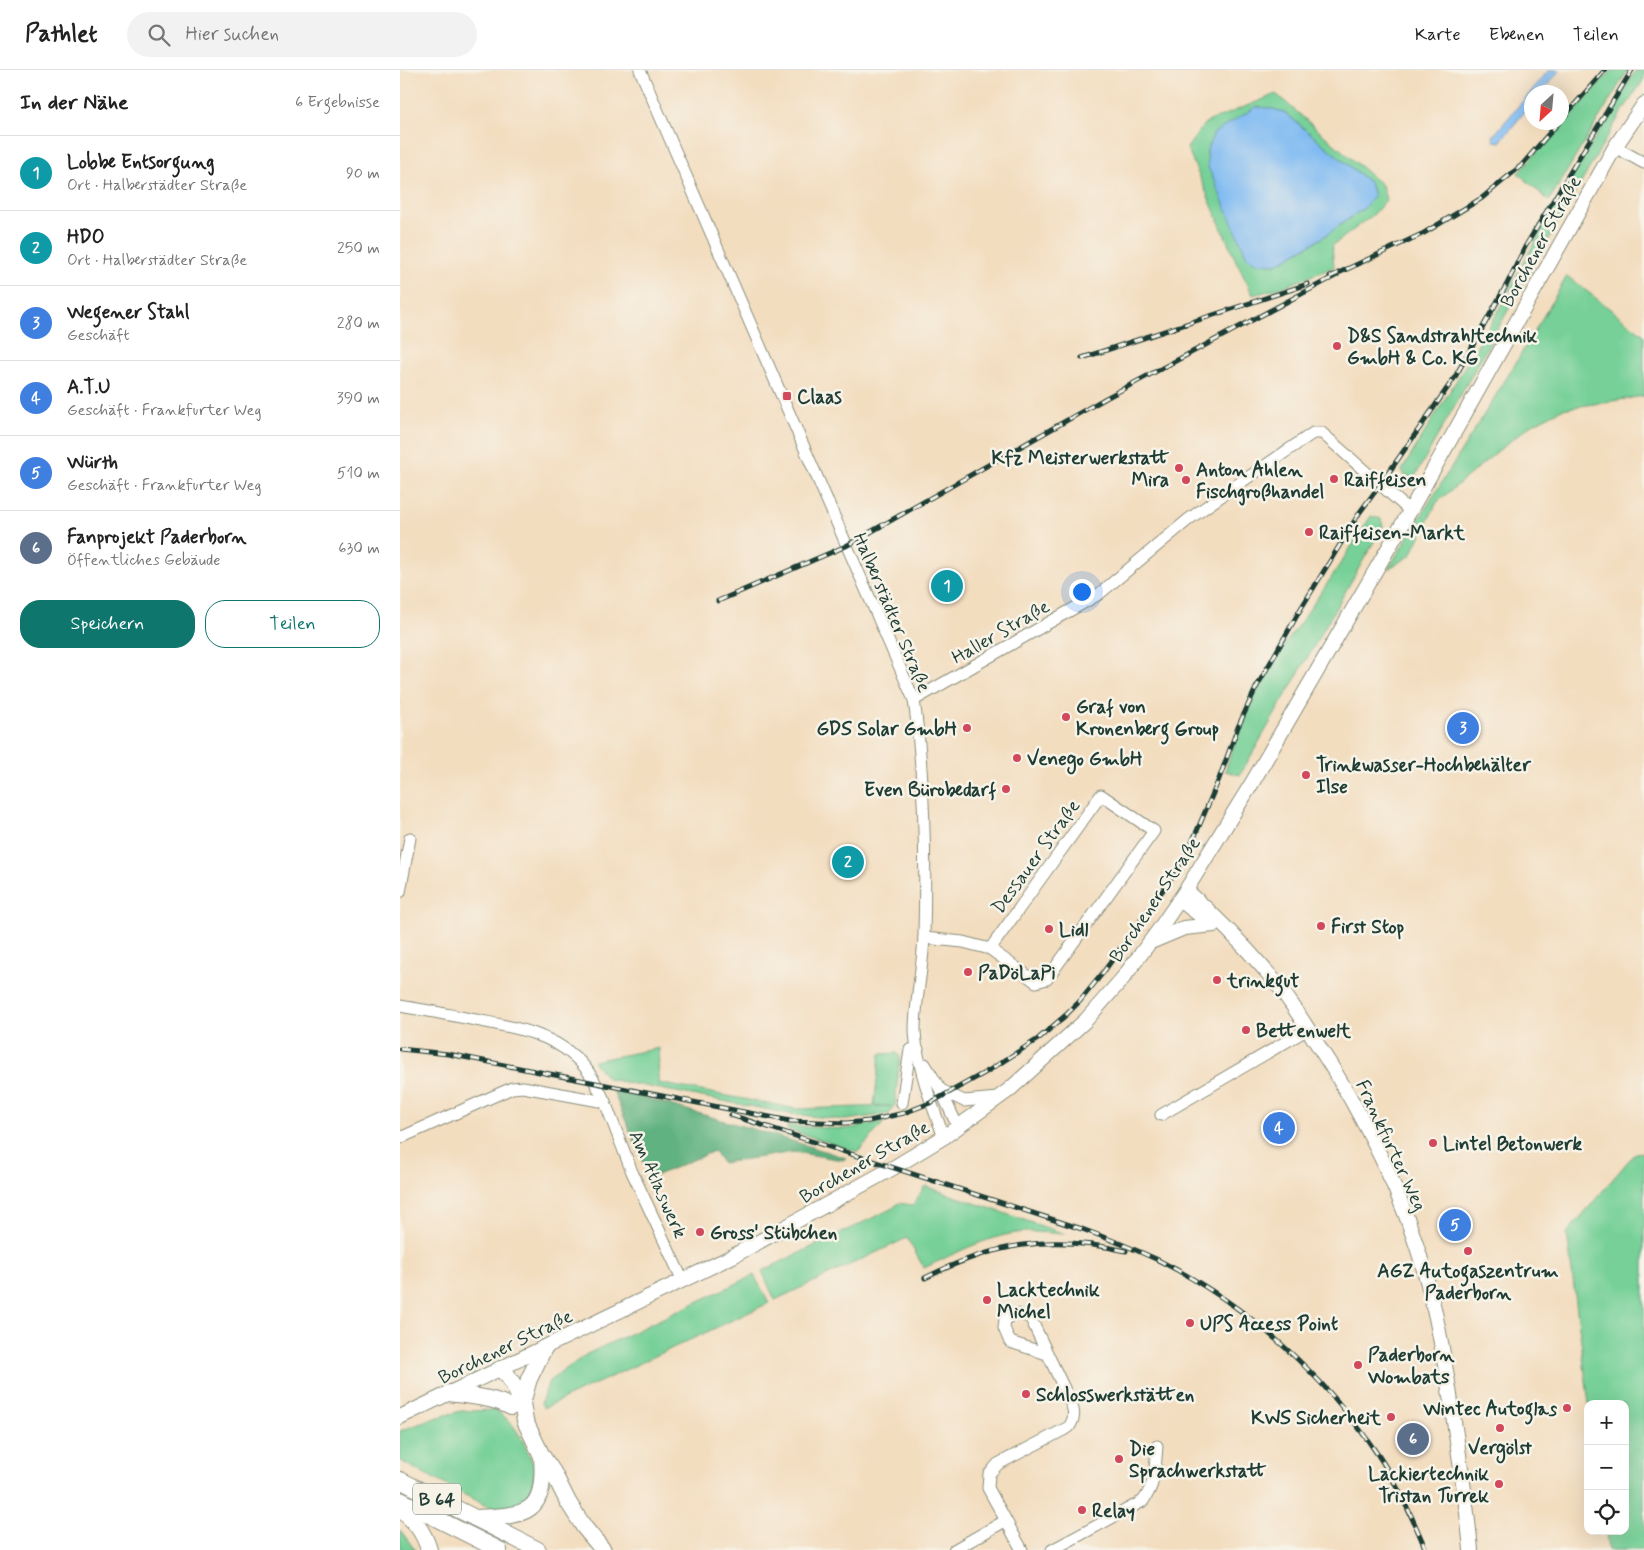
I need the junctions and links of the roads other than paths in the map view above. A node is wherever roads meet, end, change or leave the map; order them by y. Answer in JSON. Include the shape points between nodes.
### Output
{"nodes":[{"id":1,"x":640,"y":70,"type":"edge"},
{"id":2,"x":1644,"y":104,"type":"edge"},
{"id":3,"x":1615,"y":147,"type":"junction"},
{"id":4,"x":1644,"y":163,"type":"edge"},
{"id":5,"x":726,"y":238,"type":"dead end"},
{"id":6,"x":715,"y":243,"type":"junction"},
{"id":7,"x":1410,"y":511,"type":"junction"},
{"id":8,"x":914,"y":700,"type":"junction"},
{"id":9,"x":410,"y":838,"type":"dead end"},
{"id":10,"x":400,"y":892,"type":"edge"},
{"id":11,"x":1183,"y":895,"type":"junction"},
{"id":12,"x":1214,"y":926,"type":"junction"},
{"id":13,"x":1232,"y":936,"type":"junction"},
{"id":14,"x":924,"y":938,"type":"junction"},
{"id":15,"x":1150,"y":942,"type":"junction"},
{"id":16,"x":990,"y":949,"type":"junction"},
{"id":17,"x":400,"y":1006,"type":"edge"},
{"id":18,"x":1308,"y":1029,"type":"junction"},
{"id":19,"x":918,"y":1052,"type":"junction"},
{"id":20,"x":940,"y":1089,"type":"junction"},
{"id":21,"x":998,"y":1098,"type":"junction"},
{"id":22,"x":605,"y":1102,"type":"junction"},
{"id":23,"x":902,"y":1103,"type":"dead end"},
{"id":24,"x":1161,"y":1115,"type":"dead end"},
{"id":25,"x":958,"y":1127,"type":"junction"},
{"id":26,"x":944,"y":1137,"type":"junction"},
{"id":27,"x":400,"y":1138,"type":"edge"},
{"id":28,"x":683,"y":1280,"type":"junction"},
{"id":29,"x":544,"y":1348,"type":"junction"},
{"id":30,"x":1047,"y":1354,"type":"dead end"},
{"id":31,"x":500,"y":1369,"type":"junction"},
{"id":32,"x":449,"y":1393,"type":"junction"},
{"id":33,"x":517,"y":1405,"type":"junction"},
{"id":34,"x":400,"y":1417,"type":"edge"},
{"id":35,"x":1157,"y":1446,"type":"dead end"},
{"id":36,"x":542,"y":1456,"type":"junction"},
{"id":37,"x":400,"y":1480,"type":"edge"},
{"id":38,"x":400,"y":1500,"type":"edge"},
{"id":39,"x":400,"y":1510,"type":"edge"},
{"id":40,"x":474,"y":1518,"type":"junction"},
{"id":41,"x":1005,"y":1521,"type":"junction"},
{"id":42,"x":429,"y":1550,"type":"edge"},
{"id":43,"x":499,"y":1550,"type":"edge"},
{"id":44,"x":538,"y":1550,"type":"edge"},
{"id":45,"x":603,"y":1550,"type":"edge"},
{"id":46,"x":954,"y":1550,"type":"edge"},
{"id":47,"x":1022,"y":1550,"type":"edge"},
{"id":48,"x":1052,"y":1550,"type":"edge"},
{"id":49,"x":1472,"y":1550,"type":"edge"}],
"edges":[{"from":1,"to":6,"type":"street","name":"Halberstädter Straße"},
{"from":2,"to":3,"type":"main road","name":"Borchener Straße"},
{"from":3,"to":4,"type":"street"},
{"from":3,"to":7,"type":"main road","name":"Borchener Straße"},
{"from":5,"to":6,"type":"street"},
{"from":6,"to":8,"type":"street","name":"Halberstädter Straße"},
{"from":7,"to":8,"type":"street","name":"Haller Straße","via":[[1322,433],[1314,433],[1190,519],[1099,594]]},
{"from":7,"to":11,"type":"main road","name":"Borchener Straße","via":[[1252,784]]},
{"from":8,"to":14,"type":"street","name":"Halberstädter Straße","via":[[923,808]]},
{"from":9,"to":10,"type":"street"},
{"from":11,"to":12,"type":"main road","name":"Frankfurter Weg"},
{"from":11,"to":13,"type":"main road","name":"Frankfurter Weg","via":[[1219,920]]},
{"from":11,"to":15,"type":"main road","name":"Borchener Straße"},
{"from":12,"to":13,"type":"main road","name":"Frankfurter Weg"},
{"from":12,"to":15,"type":"main road","via":[[1184,928]]},
{"from":13,"to":18,"type":"main road","name":"Frankfurter Weg","via":[[1267,971]]},
{"from":14,"to":16,"type":"street","name":"Dessauer Straße"},
{"from":14,"to":19,"type":"street","name":"Halberstädter Straße","via":[[915,1028]]},
{"from":15,"to":21,"type":"main road","name":"Borchener Straße","via":[[1086,1020]]},
{"from":16,"to":16,"type":"street","name":"Dessauer Straße","via":[[1101,795],[1154,831],[1047,979],[1036,982]]},
{"from":17,"to":22,"type":"street","name":"Am Atlaswerk","via":[[526,1030],[553,1041],[575,1056],[596,1082]]},
{"from":18,"to":24,"type":"street"},
{"from":18,"to":49,"type":"main road","name":"Frankfurter Weg","via":[[1367,1127],[1418,1251],[1445,1361]]},
{"from":19,"to":20,"type":"street","name":"Halberstädter Straße"},
{"from":19,"to":23,"type":"street","via":[[910,1050]]},
{"from":19,"to":26,"type":"street","name":"Halberstädter Straße","via":[[930,1103]]},
{"from":20,"to":21,"type":"street","via":[[964,1101]]},
{"from":20,"to":25,"type":"street","name":"Halberstädter Straße"},
{"from":21,"to":25,"type":"main road","name":"Borchener Straße"},
{"from":22,"to":27,"type":"street","via":[[523,1087],[512,1088]]},
{"from":22,"to":28,"type":"street","name":"Am Atlaswerk","via":[[632,1172]]},
{"from":25,"to":26,"type":"main road","name":"Borchener Straße"},
{"from":26,"to":28,"type":"main road","name":"Borchener Straße","via":[[859,1187]]},
{"from":28,"to":29,"type":"main road","name":"Borchener Straße"},
{"from":29,"to":31,"type":"main road","name":"Borchener Straße"},
{"from":29,"to":33,"type":"highway"},
{"from":30,"to":41,"type":"street","via":[[1074,1410],[1074,1420],[1068,1427],[998,1464],[989,1474],[988,1488]]},
{"from":31,"to":32,"type":"main road","name":"Borchener Straße"},
{"from":31,"to":33,"type":"highway","via":[[500,1382]]},
{"from":32,"to":33,"type":"highway"},
{"from":32,"to":34,"type":"main road","name":"Borchener Straße"},
{"from":33,"to":36,"type":"highway"},
{"from":35,"to":48,"type":"street","via":[[1154,1480],[1143,1501]]},
{"from":36,"to":40,"type":"highway","via":[[542,1488],[530,1508],[520,1514]]},
{"from":36,"to":45,"type":"highway","via":[[584,1527]]},
{"from":37,"to":40,"type":"highway","number":"B 64"},
{"from":38,"to":43,"type":"highway","number":"B 64"},
{"from":39,"to":42,"type":"highway","via":[[415,1522]]},
{"from":40,"to":44,"type":"highway","number":"B 64"},
{"from":41,"to":46,"type":"street"},
{"from":41,"to":47,"type":"street"}]}
